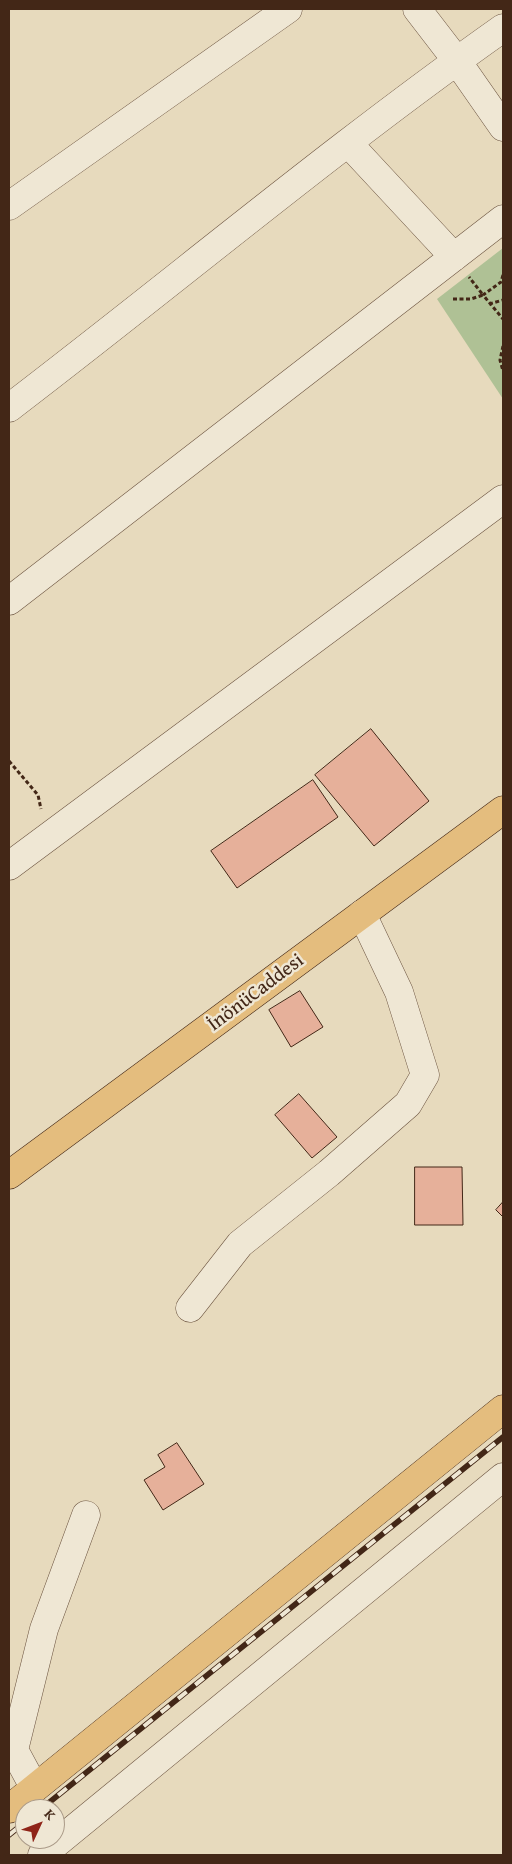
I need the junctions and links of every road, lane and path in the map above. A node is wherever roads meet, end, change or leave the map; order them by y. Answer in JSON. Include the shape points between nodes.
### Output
{"nodes":[{"id":1,"x":288,"y":9,"type":"edge"},
{"id":2,"x":417,"y":9,"type":"edge"},
{"id":3,"x":503,"y":28,"type":"edge"},
{"id":4,"x":457,"y":61,"type":"junction"},
{"id":5,"x":503,"y":126,"type":"edge"},
{"id":6,"x":348,"y":142,"type":"junction"},
{"id":7,"x":9,"y":206,"type":"edge"},
{"id":8,"x":503,"y":220,"type":"edge"},
{"id":9,"x":454,"y":257,"type":"junction"},
{"id":10,"x":503,"y":275,"type":"edge"},
{"id":11,"x":483,"y":295,"type":"junction"},
{"id":12,"x":453,"y":299,"type":"dead end"},
{"id":13,"x":503,"y":300,"type":"edge"},
{"id":14,"x":489,"y":304,"type":"junction"},
{"id":15,"x":503,"y":319,"type":"edge"},
{"id":16,"x":503,"y":346,"type":"edge"},
{"id":17,"x":503,"y":371,"type":"edge"},
{"id":18,"x":9,"y":408,"type":"edge"},
{"id":19,"x":503,"y":499,"type":"edge"},
{"id":20,"x":9,"y":601,"type":"edge"},
{"id":21,"x":9,"y":761,"type":"edge"},
{"id":22,"x":503,"y":810,"type":"edge"},
{"id":23,"x":47,"y":838,"type":"junction"},
{"id":24,"x":9,"y":866,"type":"edge"},
{"id":25,"x":362,"y":914,"type":"junction"},
{"id":26,"x":9,"y":1175,"type":"edge"},
{"id":27,"x":190,"y":1308,"type":"dead end"},
{"id":28,"x":503,"y":1409,"type":"edge"},
{"id":29,"x":503,"y":1477,"type":"edge"},
{"id":30,"x":86,"y":1514,"type":"dead end"},
{"id":31,"x":34,"y":1788,"type":"junction"},
{"id":32,"x":9,"y":1808,"type":"edge"},
{"id":33,"x":42,"y":1855,"type":"edge"}],
"edges":[{"from":1,"to":7,"type":"street"},
{"from":2,"to":4,"type":"street"},
{"from":3,"to":4,"type":"street"},
{"from":4,"to":5,"type":"street"},
{"from":4,"to":6,"type":"street"},
{"from":6,"to":9,"type":"street"},
{"from":6,"to":18,"type":"street"},
{"from":8,"to":9,"type":"street"},
{"from":9,"to":11,"type":"path"},
{"from":9,"to":20,"type":"street"},
{"from":10,"to":11,"type":"path","via":[[501,282]]},
{"from":11,"to":12,"type":"path","via":[[472,299]]},
{"from":11,"to":14,"type":"path"},
{"from":13,"to":14,"type":"path"},
{"from":14,"to":15,"type":"path"},
{"from":16,"to":17,"type":"path","via":[[500,360]]},
{"from":19,"to":23,"type":"street"},
{"from":21,"to":23,"type":"path","via":[[38,795]]},
{"from":22,"to":25,"type":"main road","name":"İnönüCaddesi"},
{"from":23,"to":24,"type":"street"},
{"from":25,"to":26,"type":"main road","name":"İnönüCaddesi"},
{"from":25,"to":27,"type":"street","via":[[399,992],[425,1076],[408,1104],[240,1244]]},
{"from":28,"to":31,"type":"main road"},
{"from":29,"to":33,"type":"street"},
{"from":30,"to":31,"type":"street","via":[[44,1629],[14,1750]]},
{"from":31,"to":32,"type":"main road"}]}
